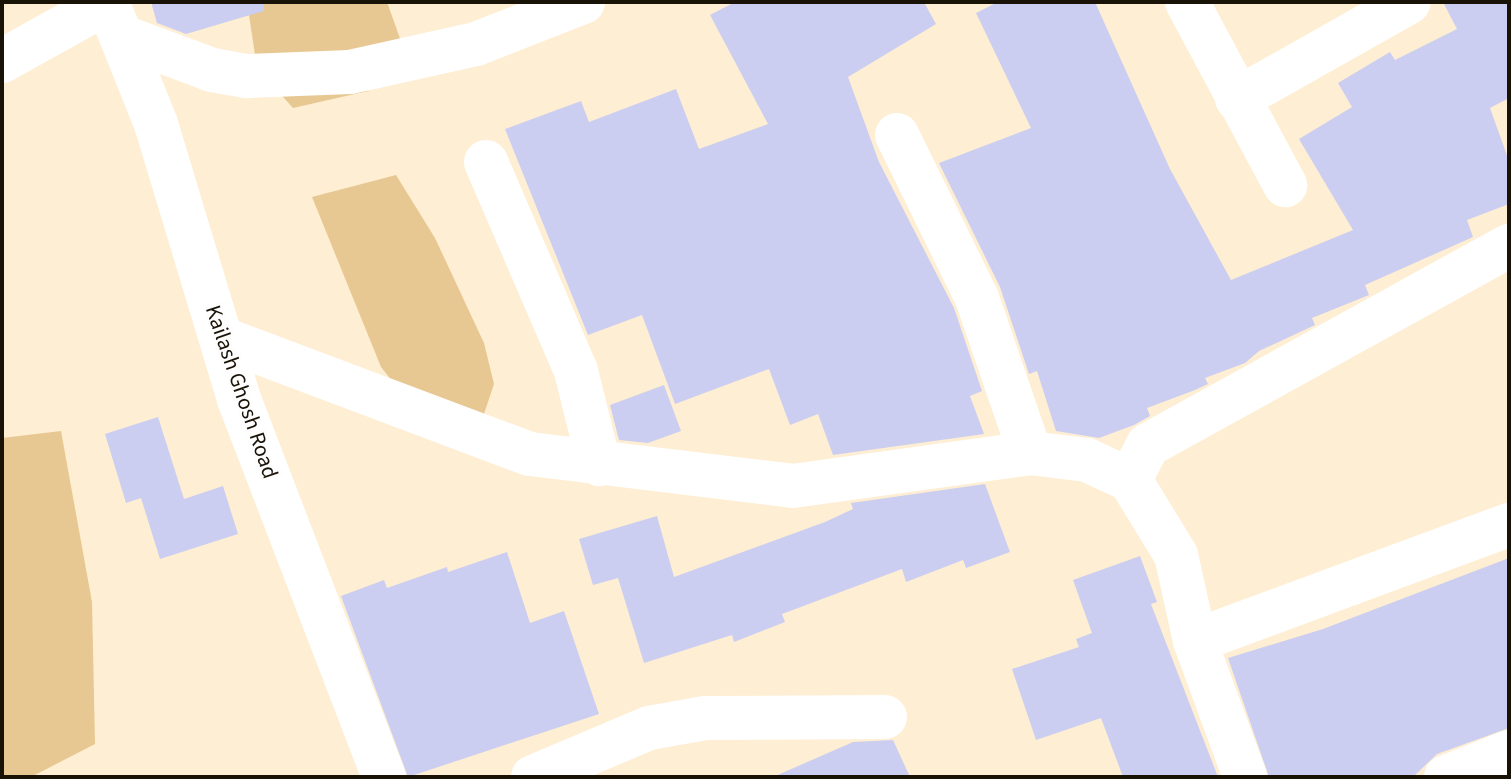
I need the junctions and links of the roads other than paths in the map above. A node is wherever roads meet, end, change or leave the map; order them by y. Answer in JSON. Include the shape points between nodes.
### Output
{"nodes":[{"id":1,"x":583,"y":2,"type":"edge"},
{"id":2,"x":1187,"y":2,"type":"edge"},
{"id":3,"x":1409,"y":2,"type":"edge"},
{"id":4,"x":112,"y":14,"type":"edge"},
{"id":5,"x":9,"y":45,"type":"edge"},
{"id":6,"x":1237,"y":99,"type":"junction"},
{"id":7,"x":897,"y":135,"type":"dead end"},
{"id":8,"x":486,"y":162,"type":"dead end"},
{"id":9,"x":1285,"y":185,"type":"dead end"},
{"id":10,"x":1509,"y":246,"type":"edge"},
{"id":11,"x":221,"y":338,"type":"junction"},
{"id":12,"x":1030,"y":453,"type":"junction"},
{"id":13,"x":599,"y":464,"type":"junction"},
{"id":14,"x":1130,"y":480,"type":"junction"},
{"id":15,"x":1509,"y":525,"type":"edge"},
{"id":16,"x":1195,"y":641,"type":"junction"},
{"id":17,"x":885,"y":717,"type":"dead end"},
{"id":18,"x":1509,"y":752,"type":"edge"},
{"id":19,"x":384,"y":777,"type":"edge"},
{"id":20,"x":533,"y":777,"type":"edge"},
{"id":21,"x":1245,"y":777,"type":"edge"},
{"id":22,"x":1446,"y":777,"type":"edge"}],
"edges":[{"from":1,"to":4,"type":"street","via":[[476,44],[350,72],[247,76],[212,70]]},
{"from":2,"to":6,"type":"street"},
{"from":3,"to":6,"type":"street"},
{"from":4,"to":5,"type":"street"},
{"from":4,"to":11,"type":"street","name":"Kailash Ghosh Road","via":[[156,124]]},
{"from":6,"to":9,"type":"street"},
{"from":7,"to":12,"type":"street","via":[[977,298]]},
{"from":8,"to":13,"type":"street","via":[[576,371]]},
{"from":10,"to":14,"type":"street","via":[[1148,445]]},
{"from":11,"to":13,"type":"street","via":[[530,454]]},
{"from":11,"to":19,"type":"street","name":"Kailash Ghosh Road","via":[[240,402]]},
{"from":12,"to":13,"type":"street","via":[[793,486]]},
{"from":12,"to":14,"type":"street","via":[[1087,460]]},
{"from":14,"to":16,"type":"street","via":[[1176,555]]},
{"from":15,"to":16,"type":"street"},
{"from":16,"to":21,"type":"street"},
{"from":17,"to":20,"type":"street","via":[[705,718],[649,728]]},
{"from":18,"to":22,"type":"street"}]}
